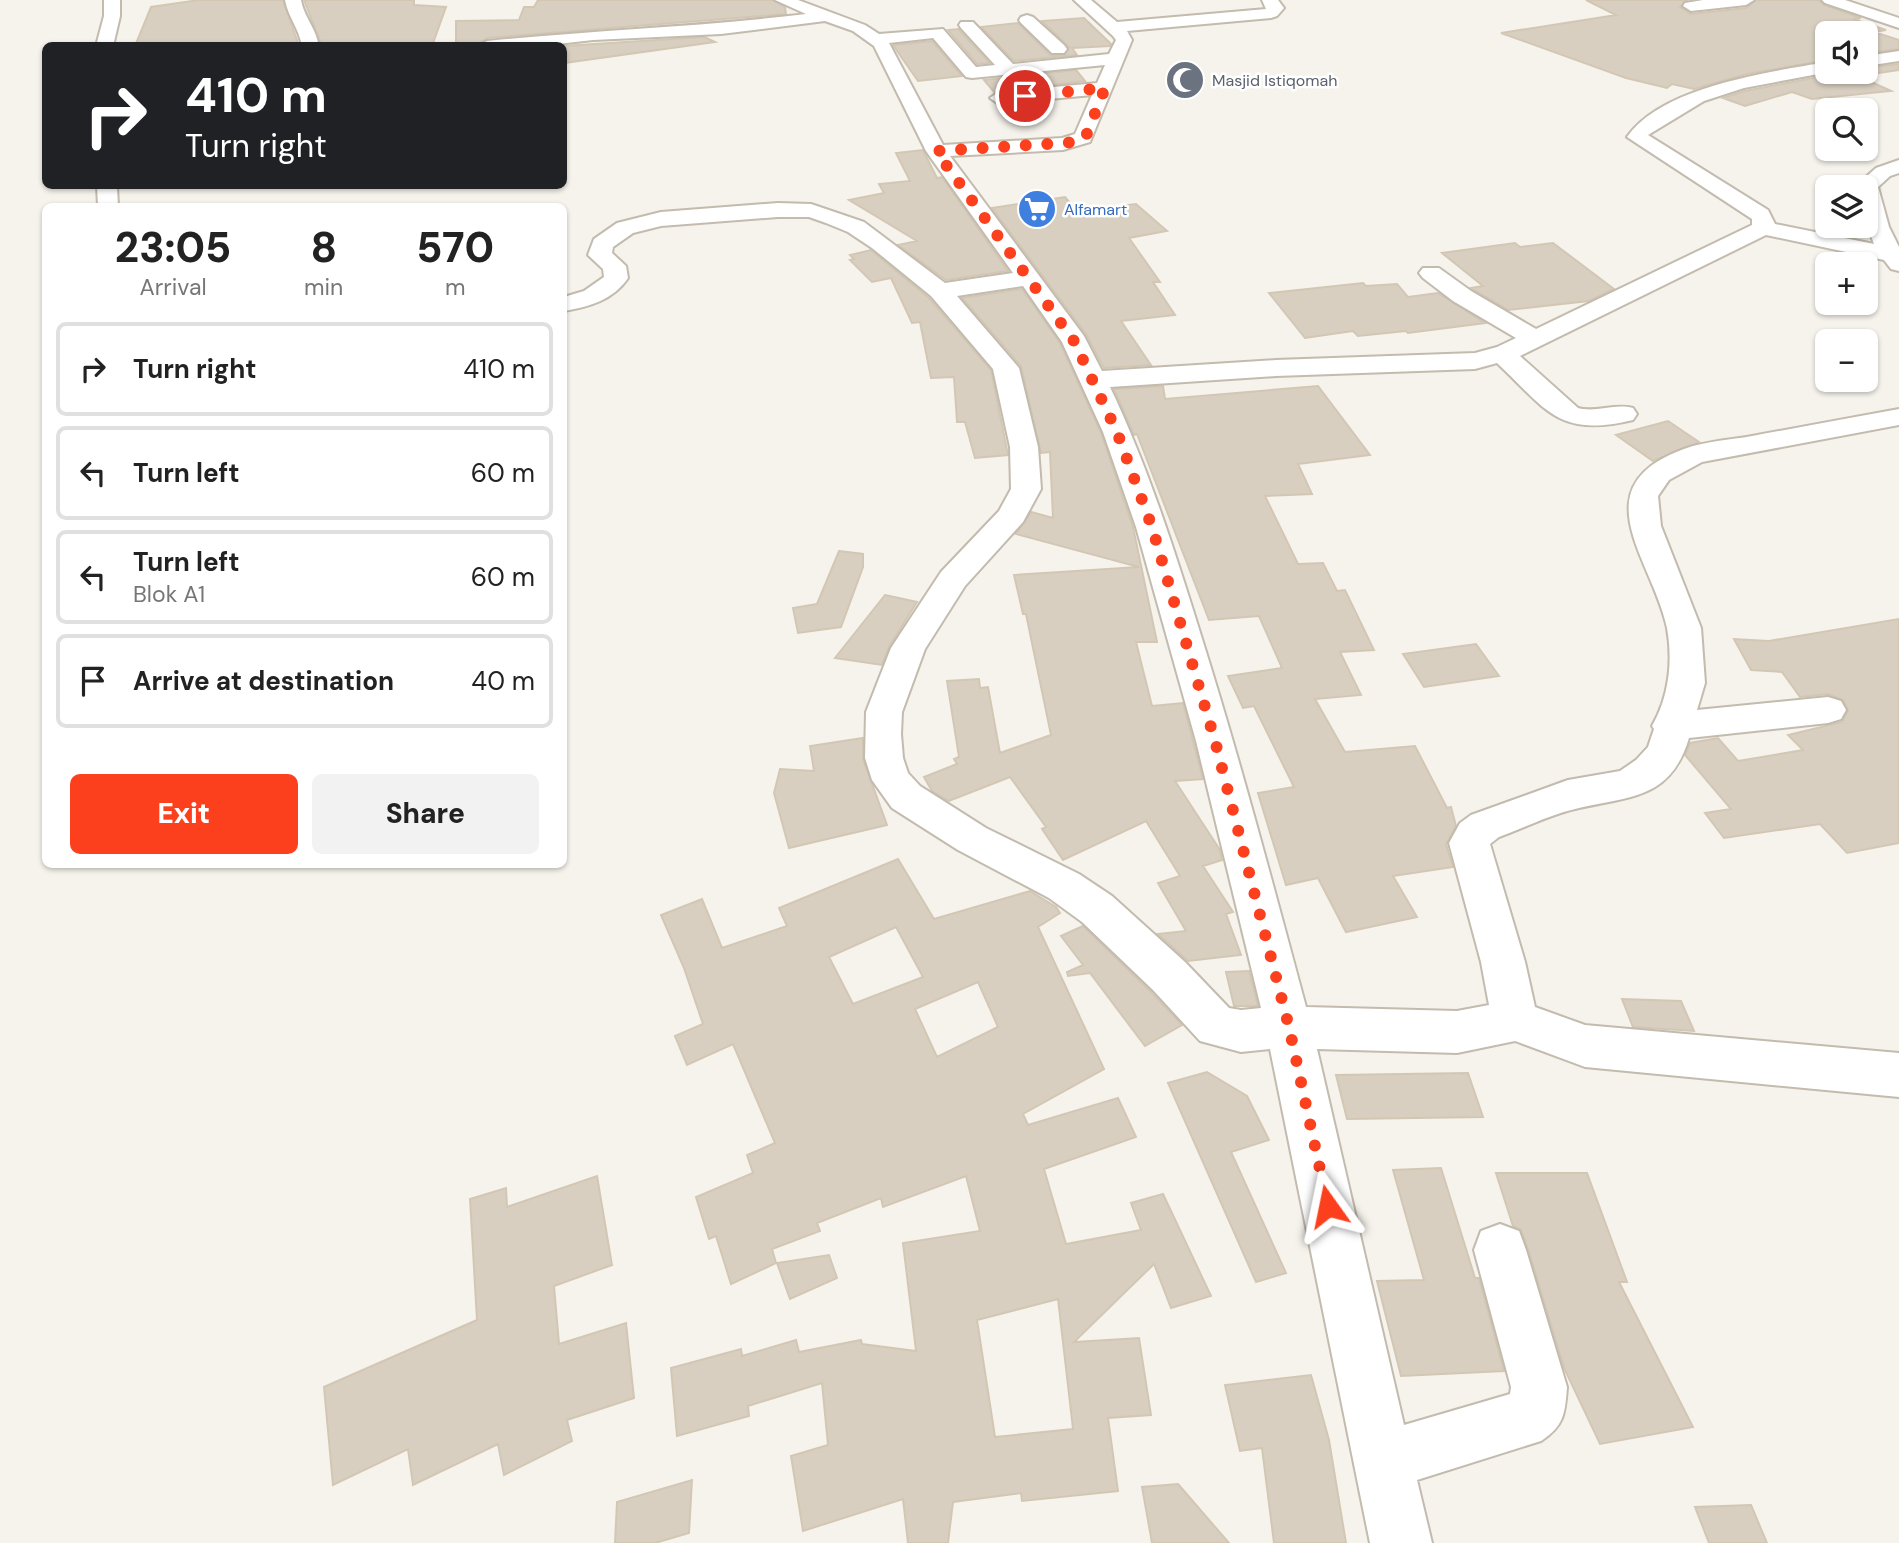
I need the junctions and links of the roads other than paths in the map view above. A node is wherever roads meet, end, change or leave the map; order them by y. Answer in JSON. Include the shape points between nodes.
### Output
{"nodes":[{"id":1,"x":112,"y":0,"type":"edge"},
{"id":2,"x":293,"y":0,"type":"edge"},
{"id":3,"x":783,"y":0,"type":"edge"},
{"id":4,"x":1082,"y":0,"type":"edge"},
{"id":5,"x":1270,"y":0,"type":"edge"},
{"id":6,"x":1746,"y":0,"type":"edge"},
{"id":7,"x":1830,"y":0,"type":"edge"},
{"id":8,"x":1691,"y":6,"type":"edge"},
{"id":9,"x":826,"y":16,"type":"junction"},
{"id":10,"x":1027,"y":19,"type":"dead end"},
{"id":11,"x":1899,"y":23,"type":"edge"},
{"id":12,"x":967,"y":25,"type":"dead end"},
{"id":13,"x":1113,"y":27,"type":"junction"},
{"id":14,"x":877,"y":39,"type":"junction"},
{"id":15,"x":1048,"y":40,"type":"junction"},
{"id":16,"x":105,"y":42,"type":"edge"},
{"id":17,"x":310,"y":42,"type":"edge"},
{"id":18,"x":526,"y":42,"type":"edge"},
{"id":19,"x":991,"y":51,"type":"junction"},
{"id":20,"x":1899,"y":56,"type":"edge"},
{"id":21,"x":1115,"y":59,"type":"junction"},
{"id":22,"x":1878,"y":59,"type":"edge"},
{"id":23,"x":1008,"y":69,"type":"junction"},
{"id":24,"x":1815,"y":69,"type":"edge"},
{"id":25,"x":1105,"y":88,"type":"junction"},
{"id":26,"x":999,"y":98,"type":"dead end"},
{"id":27,"x":932,"y":145,"type":"junction"},
{"id":28,"x":1899,"y":166,"type":"edge"},
{"id":29,"x":1763,"y":228,"type":"junction"},
{"id":30,"x":1895,"y":259,"type":"edge"},
{"id":31,"x":1431,"y":273,"type":"dead end"},
{"id":32,"x":1030,"y":278,"type":"junction"},
{"id":33,"x":940,"y":291,"type":"junction"},
{"id":34,"x":567,"y":304,"type":"edge"},
{"id":35,"x":1536,"y":339,"type":"junction"},
{"id":36,"x":1503,"y":355,"type":"junction"},
{"id":37,"x":1095,"y":380,"type":"junction"},
{"id":38,"x":1623,"y":414,"type":"dead end"},
{"id":39,"x":1899,"y":416,"type":"edge"},
{"id":40,"x":1828,"y":710,"type":"dead end"},
{"id":41,"x":1671,"y":726,"type":"junction"},
{"id":42,"x":1515,"y":1020,"type":"junction"},
{"id":43,"x":1289,"y":1027,"type":"junction"},
{"id":44,"x":1899,"y":1075,"type":"edge"},
{"id":45,"x":1500,"y":1250,"type":"dead end"},
{"id":46,"x":1383,"y":1461,"type":"junction"},
{"id":47,"x":1401,"y":1543,"type":"edge"}],
"edges":[{"from":1,"to":16,"type":"street"},
{"from":2,"to":17,"type":"street"},
{"from":3,"to":9,"type":"street"},
{"from":4,"to":13,"type":"street"},
{"from":5,"to":13,"type":"street","via":[[1276,8],[1271,13]]},
{"from":6,"to":8,"type":"street"},
{"from":7,"to":11,"type":"street"},
{"from":9,"to":14,"type":"street"},
{"from":9,"to":18,"type":"street","via":[[721,29]]},
{"from":10,"to":15,"type":"street"},
{"from":12,"to":19,"type":"street"},
{"from":13,"to":21,"type":"street","via":[[1124,40]]},
{"from":14,"to":23,"type":"street","via":[[937,33],[972,73]]},
{"from":14,"to":27,"type":"street"},
{"from":15,"to":19,"type":"street"},
{"from":15,"to":19,"type":"street","via":[[1058,50]]},
{"from":19,"to":23,"type":"street"},
{"from":20,"to":22,"type":"street"},
{"from":21,"to":23,"type":"street"},
{"from":21,"to":25,"type":"street"},
{"from":24,"to":29,"type":"street","via":[[1740,83],[1697,97],[1637,137],[1760,215]]},
{"from":25,"to":26,"type":"street"},
{"from":25,"to":27,"type":"street","via":[[1083,138],[1072,143]]},
{"from":27,"to":32,"type":"street"},
{"from":28,"to":30,"type":"street","via":[[1867,186],[1873,213]]},
{"from":29,"to":30,"type":"street"},
{"from":29,"to":35,"type":"street"},
{"from":31,"to":35,"type":"street"},
{"from":32,"to":33,"type":"street"},
{"from":32,"to":37,"type":"street"},
{"from":33,"to":34,"type":"street","via":[[856,227],[811,211],[778,210],[661,219],[625,228],[602,244],[600,255],[614,266],[616,278],[610,287]]},
{"from":33,"to":43,"type":"street","via":[[1006,368],[1024,447],[1026,489],[1012,515],[953,579],[908,648],[884,712],[884,758],[891,780],[906,797],[972,839],[1064,886],[1097,909],[1216,1026],[1241,1031]]},
{"from":35,"to":36,"type":"street"},
{"from":36,"to":37,"type":"street"},
{"from":36,"to":38,"type":"street","via":[[1568,414],[1586,419]]},
{"from":37,"to":43,"type":"street","via":[[1152,527],[1215,741]]},
{"from":39,"to":41,"type":"street","via":[[1693,455],[1659,474],[1643,496],[1645,526],[1684,628],[1687,682]]},
{"from":40,"to":41,"type":"street"},
{"from":41,"to":42,"type":"street","via":[[1665,753],[1630,784],[1568,795],[1485,826],[1469,843]]},
{"from":42,"to":43,"type":"street","via":[[1457,1032]]},
{"from":42,"to":44,"type":"street","via":[[1585,1046]]},
{"from":43,"to":46,"type":"street"},
{"from":45,"to":46,"type":"street","via":[[1539,1387],[1537,1410],[1521,1421]]},
{"from":46,"to":47,"type":"street"}]}
